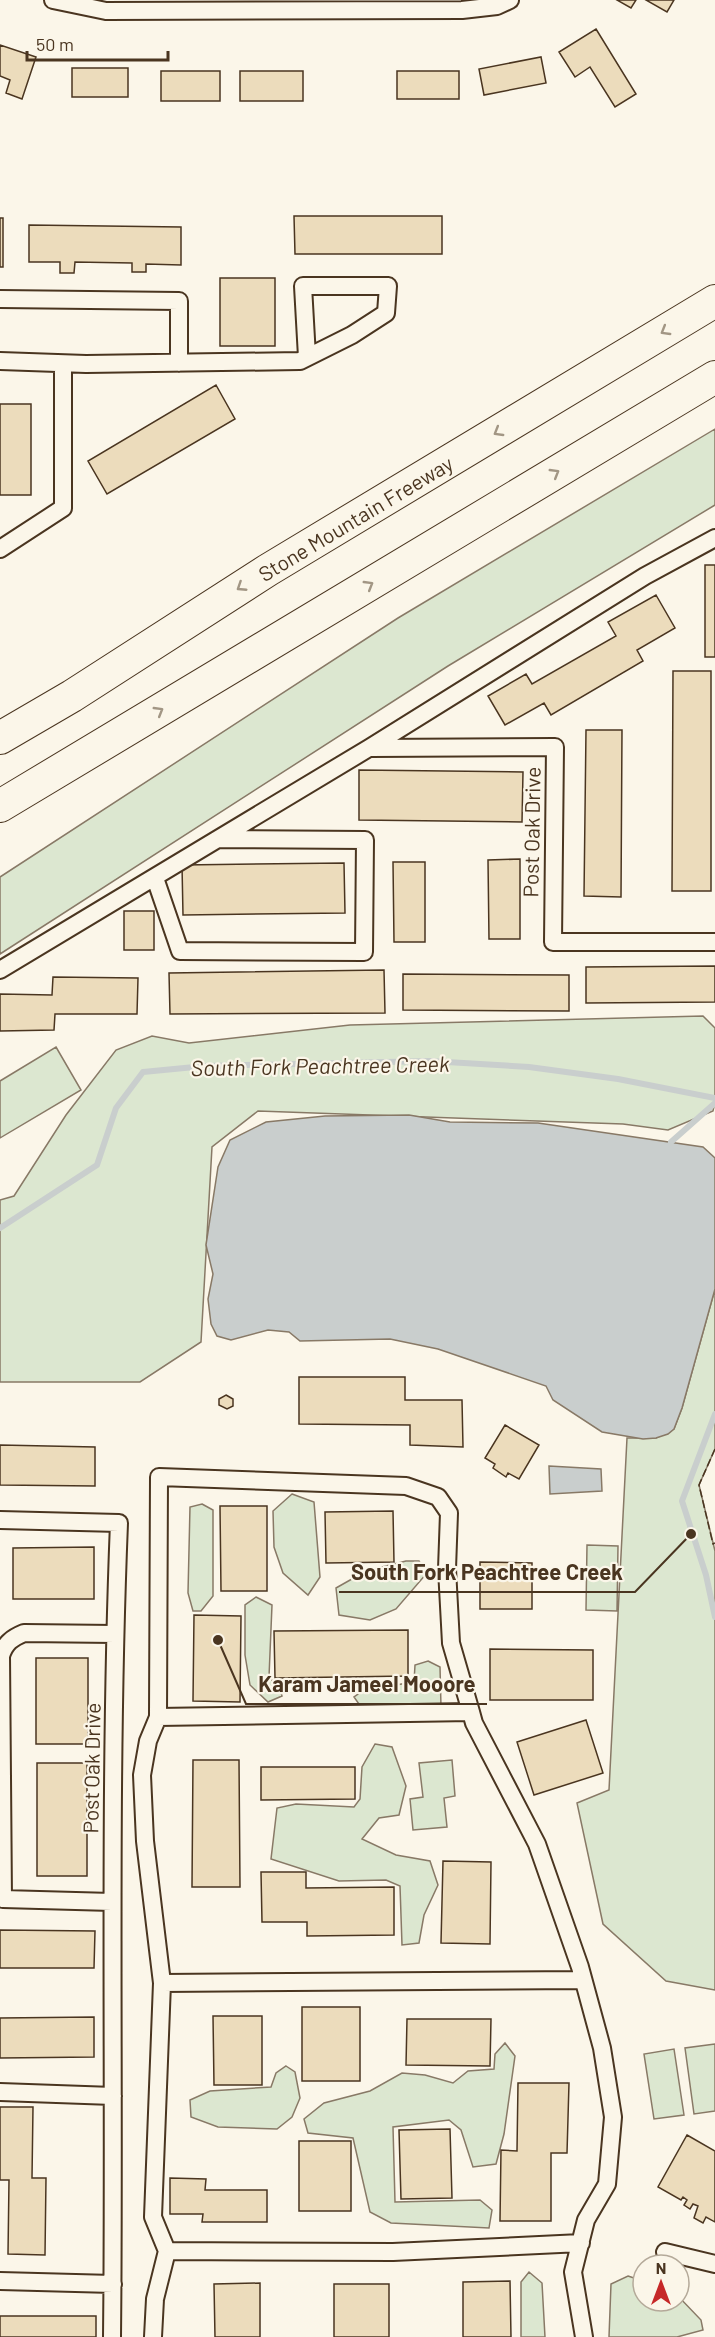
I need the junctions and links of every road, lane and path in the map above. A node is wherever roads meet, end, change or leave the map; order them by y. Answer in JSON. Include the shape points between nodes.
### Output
{"nodes":[{"id":1,"x":53,"y":0,"type":"edge"},
{"id":2,"x":510,"y":0,"type":"edge"},
{"id":3,"x":0,"y":299,"type":"edge"},
{"id":4,"x":715,"y":301,"type":"edge"},
{"id":5,"x":307,"y":357,"type":"junction"},
{"id":6,"x":0,"y":361,"type":"edge"},
{"id":7,"x":179,"y":363,"type":"junction"},
{"id":8,"x":63,"y":364,"type":"junction"},
{"id":9,"x":715,"y":377,"type":"edge"},
{"id":10,"x":715,"y":538,"type":"edge"},
{"id":11,"x":0,"y":549,"type":"edge"},
{"id":12,"x":72,"y":696,"type":"junction"},
{"id":13,"x":0,"y":732,"type":"edge"},
{"id":14,"x":0,"y":738,"type":"edge"},
{"id":15,"x":109,"y":741,"type":"junction"},
{"id":16,"x":369,"y":748,"type":"junction"},
{"id":17,"x":0,"y":806,"type":"edge"},
{"id":18,"x":0,"y":819,"type":"edge"},
{"id":19,"x":218,"y":839,"type":"junction"},
{"id":20,"x":155,"y":878,"type":"junction"},
{"id":21,"x":715,"y":942,"type":"edge"},
{"id":22,"x":0,"y":970,"type":"edge"},
{"id":23,"x":0,"y":1520,"type":"edge"},
{"id":24,"x":115,"y":1634,"type":"junction"},
{"id":25,"x":471,"y":1713,"type":"junction"},
{"id":26,"x":158,"y":1717,"type":"junction"},
{"id":27,"x":112,"y":1902,"type":"junction"},
{"id":28,"x":583,"y":1980,"type":"junction"},
{"id":29,"x":162,"y":1983,"type":"junction"},
{"id":30,"x":0,"y":2092,"type":"edge"},
{"id":31,"x":113,"y":2096,"type":"junction"},
{"id":32,"x":580,"y":2243,"type":"junction"},
{"id":33,"x":167,"y":2251,"type":"junction"},
{"id":34,"x":665,"y":2252,"type":"dead end"},
{"id":35,"x":715,"y":2264,"type":"edge"},
{"id":36,"x":0,"y":2281,"type":"edge"},
{"id":37,"x":113,"y":2284,"type":"junction"},
{"id":38,"x":112,"y":2337,"type":"edge"},
{"id":39,"x":153,"y":2337,"type":"edge"},
{"id":40,"x":584,"y":2337,"type":"edge"}],
"edges":[{"from":1,"to":2,"type":"street","via":[[106,11],[462,10],[497,6]]},
{"from":3,"to":7,"type":"street","via":[[179,301]]},
{"from":4,"to":12,"type":"highway","name":"Stone Mountain Freeway","one_way":true,"via":[[268,570]]},
{"from":5,"to":5,"type":"street","via":[[386,313],[388,286],[303,286]]},
{"from":5,"to":7,"type":"street","via":[[300,361]]},
{"from":6,"to":8,"type":"street"},
{"from":7,"to":8,"type":"street"},
{"from":8,"to":11,"type":"street","via":[[63,508]]},
{"from":15,"to":9,"type":"highway","one_way":true},
{"from":10,"to":16,"type":"street","via":[[645,576]]},
{"from":12,"to":13,"type":"highway"},
{"from":12,"to":14,"type":"highway","name":"Stone Mountain Freeway"},
{"from":15,"to":17,"type":"highway"},
{"from":15,"to":18,"type":"highway"},
{"from":16,"to":19,"type":"street"},
{"from":16,"to":21,"type":"street","name":"Post Oak Drive","via":[[555,747],[553,942]]},
{"from":19,"to":20,"type":"street"},
{"from":19,"to":20,"type":"street","via":[[365,840],[364,952],[180,951]]},
{"from":20,"to":22,"type":"street"},
{"from":23,"to":24,"type":"street","name":"Post Oak Drive","via":[[119,1523]]},
{"from":24,"to":27,"type":"street","name":"Post Oak Drive"},
{"from":24,"to":27,"type":"street","via":[[24,1633],[4,1646],[1,1656],[3,1899]]},
{"from":25,"to":26,"type":"street"},
{"from":25,"to":26,"type":"street","via":[[451,1643],[449,1513],[438,1497],[406,1486],[159,1477]]},
{"from":25,"to":28,"type":"street","via":[[537,1844]]},
{"from":26,"to":29,"type":"street","via":[[148,1741],[142,1775]]},
{"from":27,"to":31,"type":"street","name":"Post Oak Drive"},
{"from":28,"to":29,"type":"street"},
{"from":28,"to":32,"type":"street","via":[[602,2048],[613,2117],[606,2184],[586,2220]]},
{"from":29,"to":33,"type":"street","via":[[153,2217]]},
{"from":30,"to":31,"type":"street"},
{"from":31,"to":37,"type":"street","name":"Post Oak Drive"},
{"from":32,"to":33,"type":"street","via":[[393,2252]]},
{"from":32,"to":40,"type":"street","via":[[573,2272]]},
{"from":33,"to":39,"type":"street","via":[[155,2299]]},
{"from":34,"to":35,"type":"street"},
{"from":36,"to":37,"type":"street"},
{"from":37,"to":38,"type":"street","name":"Post Oak Drive"}]}
